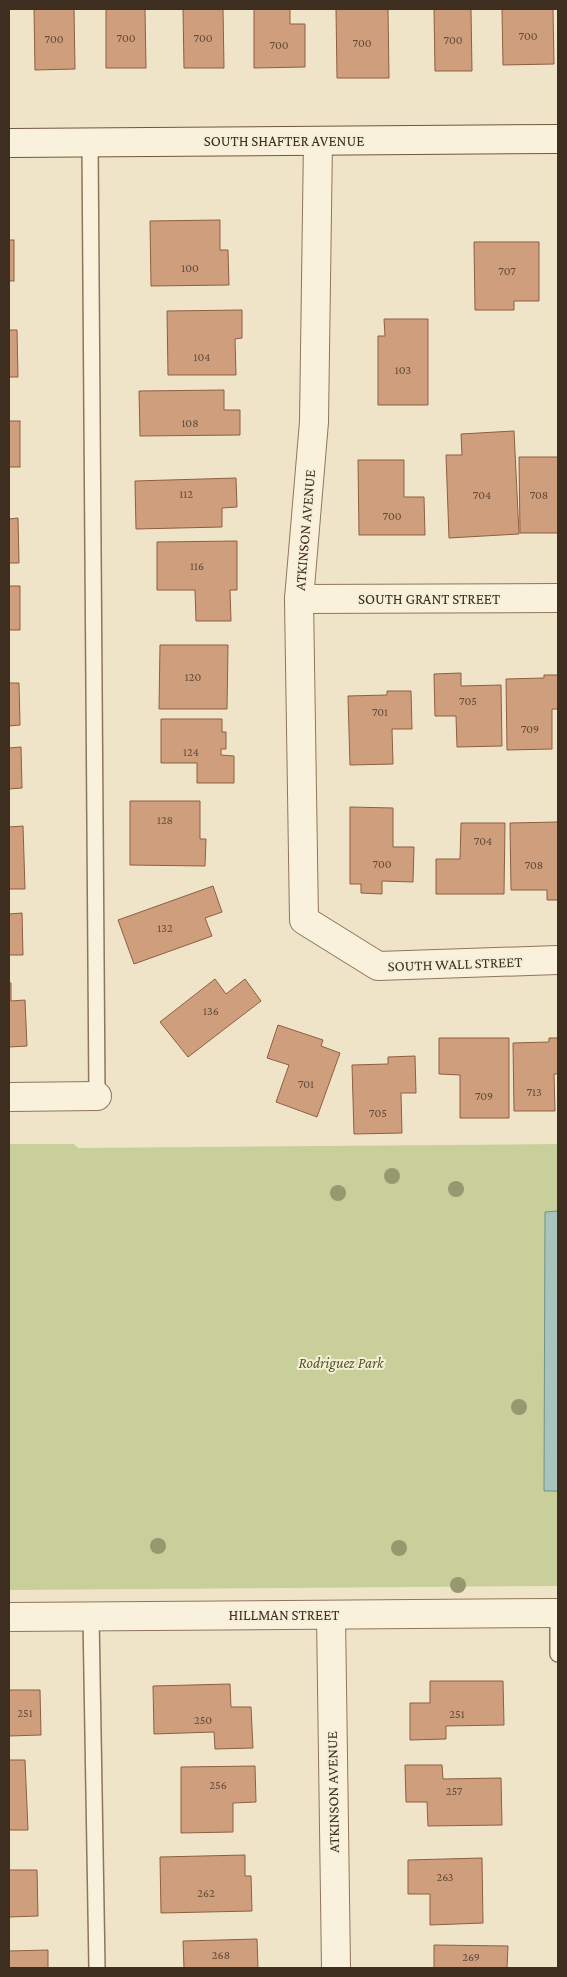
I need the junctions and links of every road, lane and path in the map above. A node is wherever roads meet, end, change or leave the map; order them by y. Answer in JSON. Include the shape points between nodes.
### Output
{"nodes":[{"id":1,"x":558,"y":139,"type":"edge"},
{"id":2,"x":318,"y":141,"type":"junction"},
{"id":3,"x":90,"y":142,"type":"junction"},
{"id":4,"x":9,"y":143,"type":"edge"},
{"id":5,"x":558,"y":598,"type":"edge"},
{"id":6,"x":299,"y":599,"type":"junction"},
{"id":7,"x":304,"y":920,"type":"joint"},
{"id":8,"x":558,"y":960,"type":"edge"},
{"id":9,"x":98,"y":1096,"type":"joint"},
{"id":10,"x":9,"y":1097,"type":"edge"},
{"id":11,"x":558,"y":1613,"type":"edge"},
{"id":12,"x":331,"y":1615,"type":"junction"},
{"id":13,"x":91,"y":1616,"type":"junction"},
{"id":14,"x":9,"y":1617,"type":"edge"},
{"id":15,"x":558,"y":1654,"type":"edge"},
{"id":16,"x":97,"y":1968,"type":"edge"},
{"id":17,"x":336,"y":1968,"type":"edge"}],
"edges":[{"from":1,"to":2,"type":"street","name":"SOUTH SHAFTER AVENUE"},
{"from":2,"to":3,"type":"street","name":"SOUTH SHAFTER AVENUE"},
{"from":2,"to":6,"type":"street","name":"ATKINSON AVENUE","via":[[314,422]]},
{"from":3,"to":4,"type":"street","name":"SOUTH SHAFTER AVENUE"},
{"from":3,"to":9,"type":"lane"},
{"from":5,"to":6,"type":"street","name":"SOUTH GRANT STREET"},
{"from":6,"to":7,"type":"street","name":"ATKINSON AVENUE"},
{"from":7,"to":8,"type":"street","name":"SOUTH WALL STREET","via":[[378,966]]},
{"from":9,"to":10,"type":"street"},
{"from":11,"to":12,"type":"street","name":"HILLMAN STREET"},
{"from":11,"to":15,"type":"lane"},
{"from":12,"to":13,"type":"street","name":"HILLMAN STREET"},
{"from":12,"to":17,"type":"street","name":"ATKINSON AVENUE"},
{"from":13,"to":14,"type":"street","name":"HILLMAN STREET"},
{"from":13,"to":16,"type":"lane"}]}
